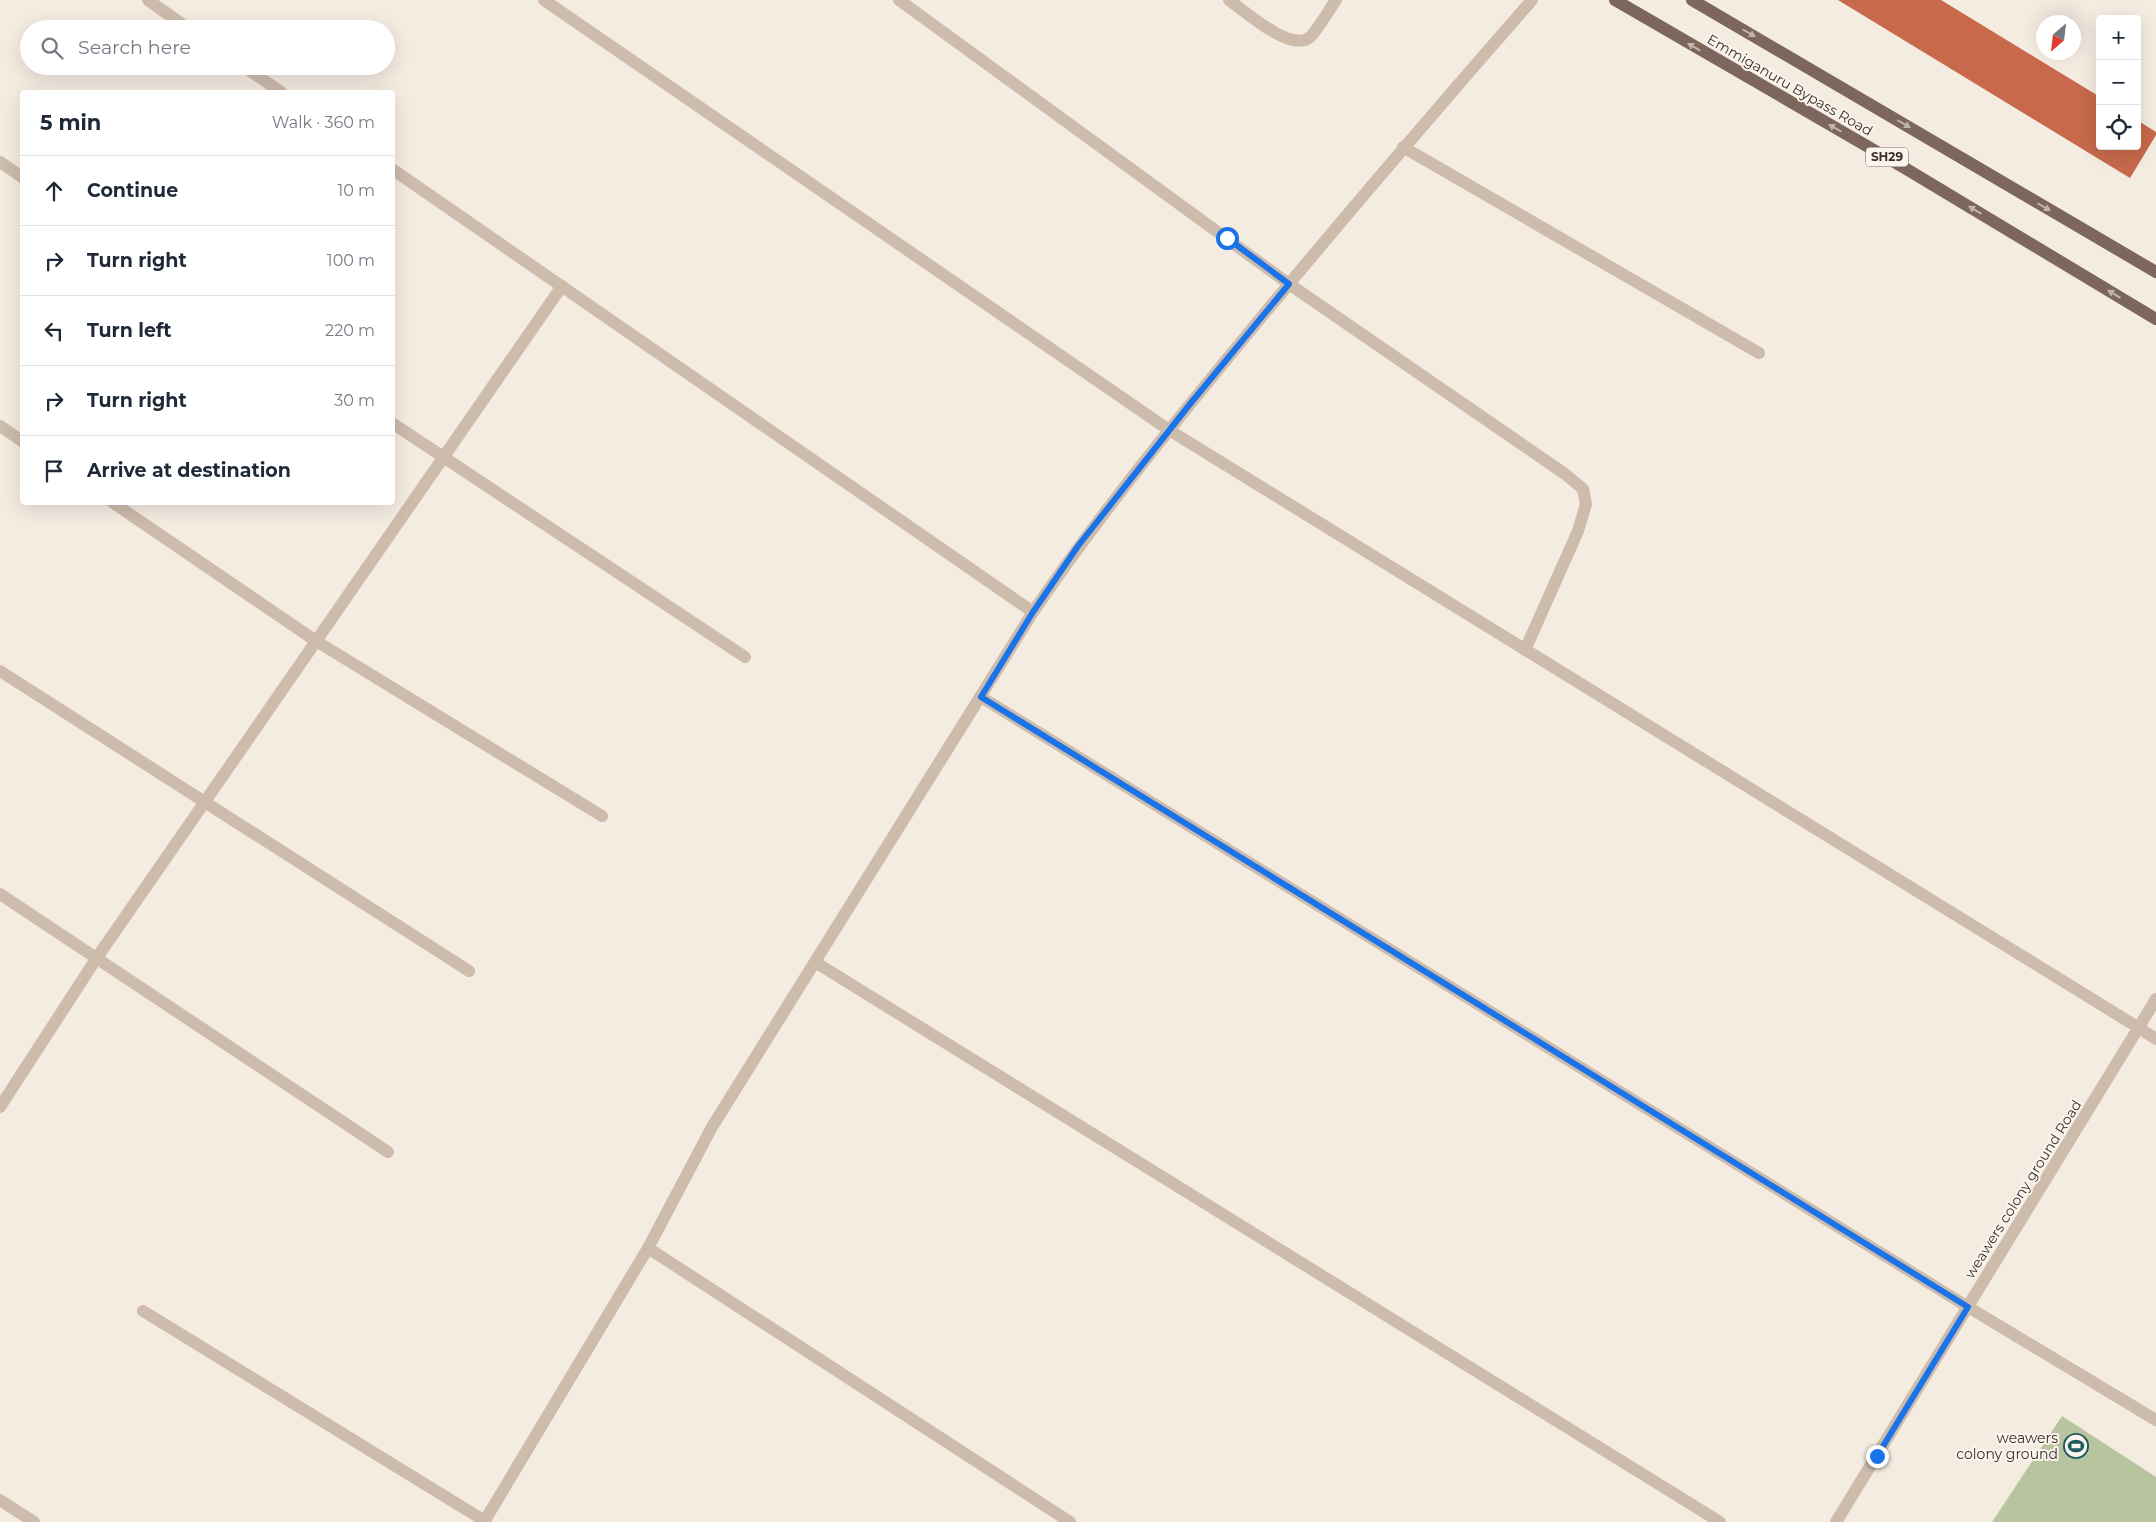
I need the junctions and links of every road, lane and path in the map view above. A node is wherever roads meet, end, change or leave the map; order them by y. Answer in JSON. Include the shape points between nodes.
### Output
{"nodes":[{"id":1,"x":148,"y":0,"type":"edge"},
{"id":2,"x":544,"y":0,"type":"edge"},
{"id":3,"x":898,"y":0,"type":"edge"},
{"id":4,"x":1229,"y":0,"type":"edge"},
{"id":5,"x":1336,"y":0,"type":"edge"},
{"id":6,"x":1532,"y":0,"type":"edge"},
{"id":7,"x":1615,"y":0,"type":"edge"},
{"id":8,"x":1692,"y":0,"type":"edge"},
{"id":9,"x":176,"y":20,"type":"edge"},
{"id":10,"x":257,"y":75,"type":"edge"},
{"id":11,"x":278,"y":90,"type":"edge"},
{"id":12,"x":1403,"y":147,"type":"junction"},
{"id":13,"x":0,"y":162,"type":"edge"},
{"id":14,"x":395,"y":171,"type":"edge"},
{"id":15,"x":20,"y":176,"type":"edge"},
{"id":16,"x":2156,"y":272,"type":"edge"},
{"id":17,"x":1289,"y":284,"type":"junction"},
{"id":18,"x":562,"y":286,"type":"junction"},
{"id":19,"x":2156,"y":319,"type":"edge"},
{"id":20,"x":1759,"y":353,"type":"dead end"},
{"id":21,"x":395,"y":425,"type":"edge"},
{"id":22,"x":0,"y":426,"type":"edge"},
{"id":23,"x":1169,"y":430,"type":"junction"},
{"id":24,"x":20,"y":441,"type":"edge"},
{"id":25,"x":444,"y":457,"type":"junction"},
{"id":26,"x":116,"y":505,"type":"edge"},
{"id":27,"x":1033,"y":612,"type":"junction"},
{"id":28,"x":316,"y":641,"type":"junction"},
{"id":29,"x":1525,"y":650,"type":"junction"},
{"id":30,"x":744,"y":657,"type":"dead end"},
{"id":31,"x":0,"y":671,"type":"edge"},
{"id":32,"x":981,"y":697,"type":"junction"},
{"id":33,"x":204,"y":803,"type":"junction"},
{"id":34,"x":602,"y":816,"type":"dead end"},
{"id":35,"x":0,"y":894,"type":"edge"},
{"id":36,"x":96,"y":959,"type":"junction"},
{"id":37,"x":815,"y":962,"type":"junction"},
{"id":38,"x":469,"y":972,"type":"dead end"},
{"id":39,"x":2156,"y":999,"type":"edge"},
{"id":40,"x":2139,"y":1028,"type":"junction"},
{"id":41,"x":2156,"y":1039,"type":"edge"},
{"id":42,"x":0,"y":1107,"type":"edge"},
{"id":43,"x":388,"y":1152,"type":"dead end"},
{"id":44,"x":648,"y":1248,"type":"junction"},
{"id":45,"x":1968,"y":1307,"type":"junction"},
{"id":46,"x":143,"y":1311,"type":"dead end"},
{"id":47,"x":2156,"y":1420,"type":"edge"},
{"id":48,"x":0,"y":1500,"type":"edge"},
{"id":49,"x":484,"y":1521,"type":"edge"},
{"id":50,"x":34,"y":1522,"type":"edge"},
{"id":51,"x":1070,"y":1522,"type":"edge"},
{"id":52,"x":1720,"y":1522,"type":"edge"},
{"id":53,"x":1836,"y":1522,"type":"edge"}],
"edges":[{"from":1,"to":9,"type":"street"},
{"from":2,"to":23,"type":"street"},
{"from":3,"to":17,"type":"street"},
{"from":4,"to":5,"type":"street","via":[[1283,38],[1298,42],[1309,37]]},
{"from":6,"to":12,"type":"street"},
{"from":19,"to":7,"type":"main road","name":"Emmiganuru Bypass Road","number":"SH29","one_way":true},
{"from":8,"to":16,"type":"main road","number":"SH29","one_way":true},
{"from":10,"to":11,"type":"street"},
{"from":12,"to":17,"type":"street"},
{"from":12,"to":20,"type":"street"},
{"from":13,"to":15,"type":"street"},
{"from":14,"to":18,"type":"street"},
{"from":17,"to":23,"type":"street"},
{"from":17,"to":29,"type":"street","via":[[1566,474],[1583,489],[1586,504],[1578,531]]},
{"from":18,"to":25,"type":"street"},
{"from":18,"to":27,"type":"street"},
{"from":21,"to":25,"type":"street"},
{"from":22,"to":24,"type":"street"},
{"from":23,"to":27,"type":"street","via":[[1078,546]]},
{"from":23,"to":29,"type":"street"},
{"from":25,"to":28,"type":"street"},
{"from":25,"to":30,"type":"street"},
{"from":26,"to":28,"type":"street"},
{"from":27,"to":32,"type":"street"},
{"from":28,"to":33,"type":"street"},
{"from":28,"to":34,"type":"street"},
{"from":29,"to":40,"type":"street"},
{"from":31,"to":33,"type":"street"},
{"from":32,"to":37,"type":"street"},
{"from":32,"to":45,"type":"street"},
{"from":33,"to":36,"type":"street"},
{"from":33,"to":38,"type":"street"},
{"from":35,"to":36,"type":"street"},
{"from":36,"to":42,"type":"street"},
{"from":36,"to":43,"type":"street"},
{"from":37,"to":44,"type":"street","via":[[712,1127]]},
{"from":37,"to":52,"type":"street"},
{"from":39,"to":40,"type":"street","name":"weawers colony ground Road"},
{"from":40,"to":41,"type":"street"},
{"from":40,"to":45,"type":"street","name":"weawers colony ground Road"},
{"from":44,"to":49,"type":"street"},
{"from":44,"to":51,"type":"street"},
{"from":45,"to":47,"type":"street"},
{"from":45,"to":53,"type":"street","name":"weawers colony ground Road"},
{"from":46,"to":49,"type":"street"},
{"from":48,"to":50,"type":"street"}]}
